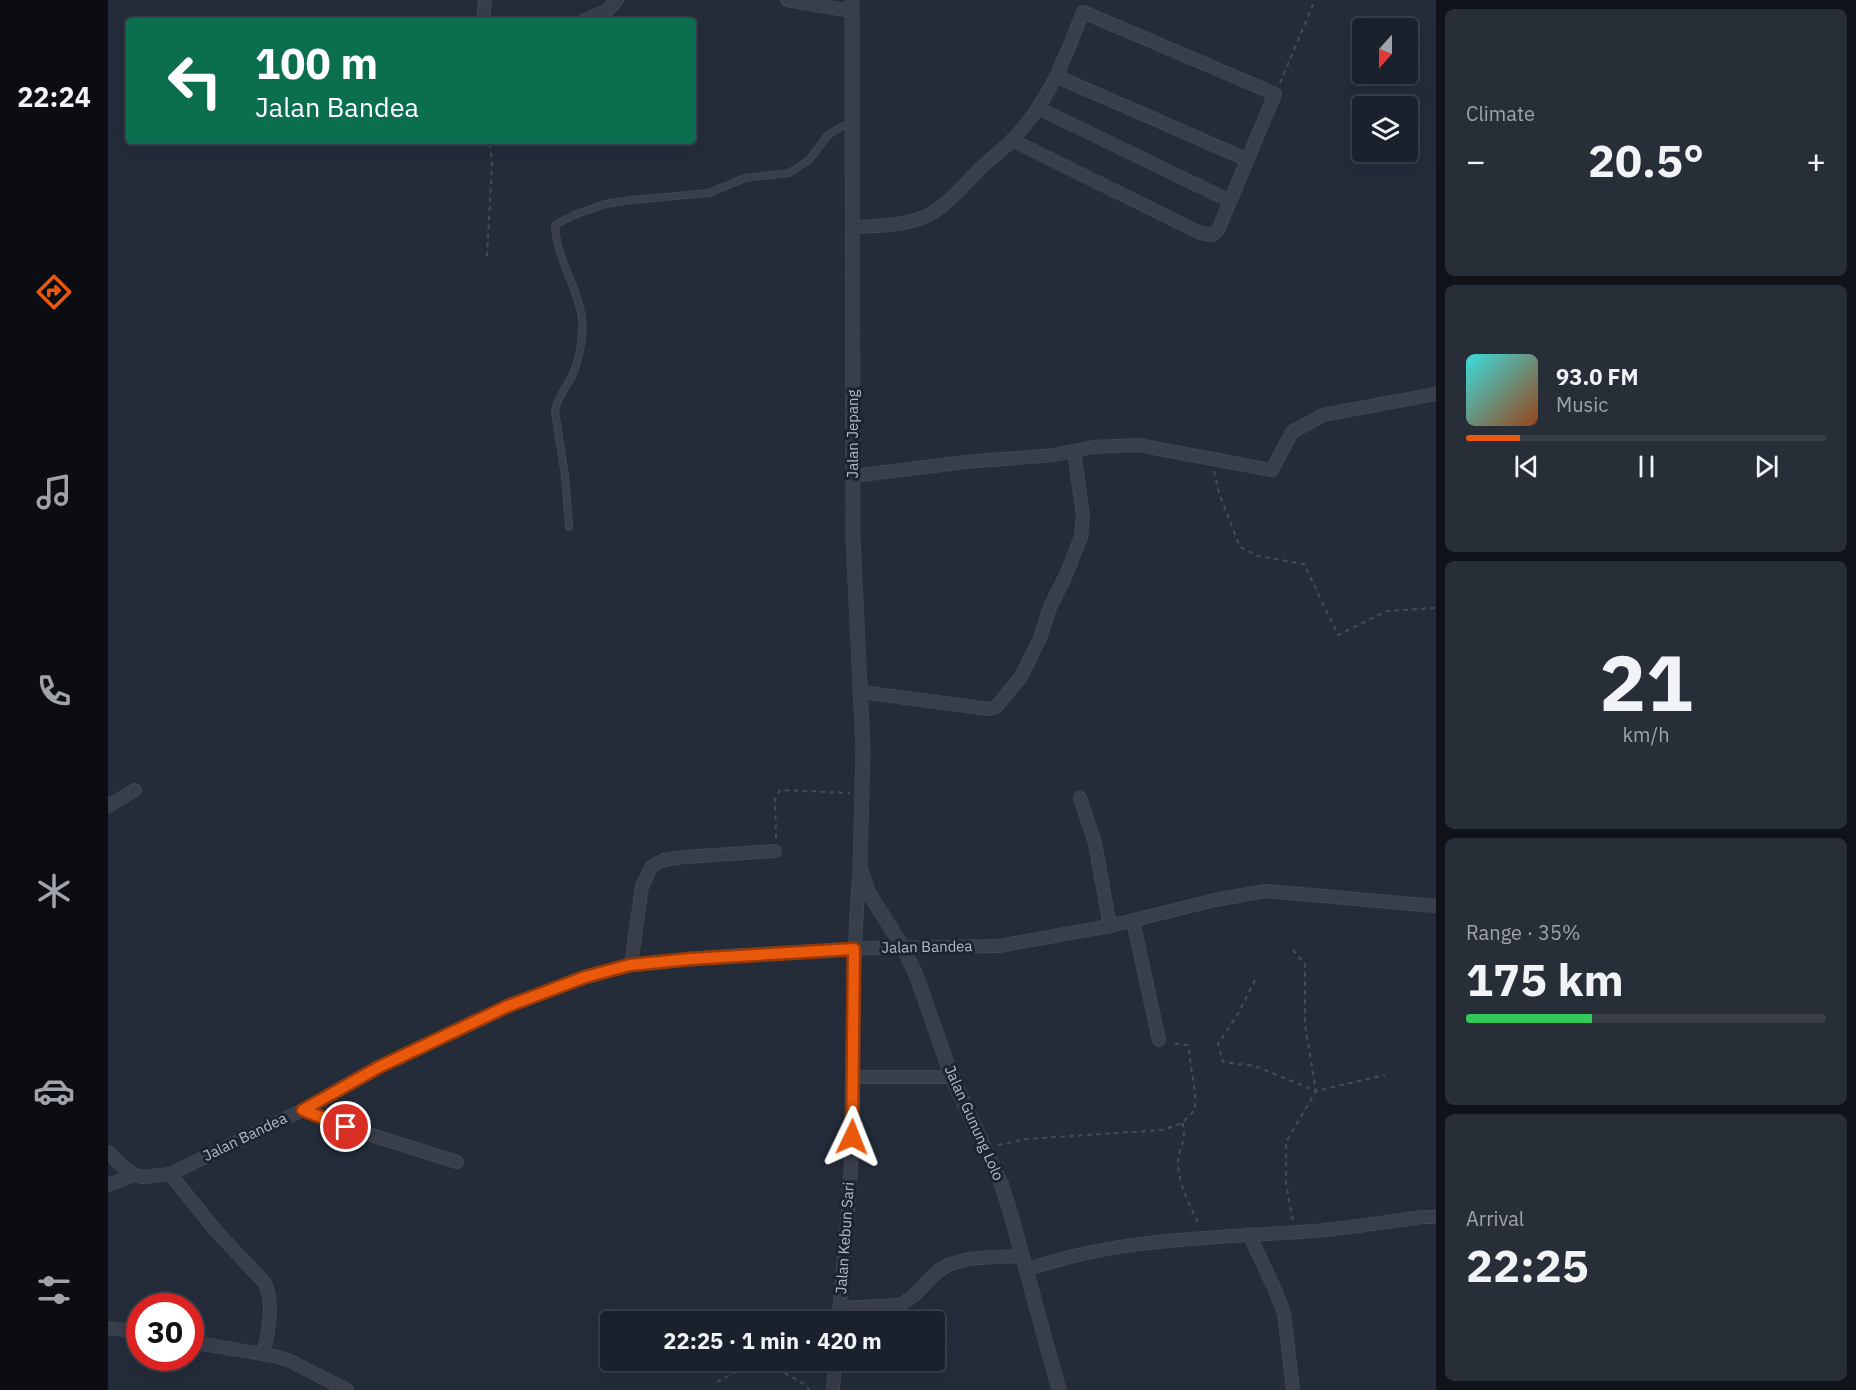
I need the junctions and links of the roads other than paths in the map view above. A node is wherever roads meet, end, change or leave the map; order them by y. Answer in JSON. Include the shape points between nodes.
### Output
{"nodes":[{"id":1,"x":485,"y":0,"type":"edge"},
{"id":2,"x":617,"y":0,"type":"edge"},
{"id":3,"x":787,"y":0,"type":"edge"},
{"id":4,"x":851,"y":6,"type":"edge"},
{"id":5,"x":483,"y":18,"type":"edge"},
{"id":6,"x":590,"y":18,"type":"edge"},
{"id":7,"x":1058,"y":77,"type":"junction"},
{"id":8,"x":1038,"y":108,"type":"junction"},
{"id":9,"x":852,"y":123,"type":"junction"},
{"id":10,"x":1012,"y":140,"type":"junction"},
{"id":11,"x":1248,"y":160,"type":"junction"},
{"id":12,"x":1230,"y":201,"type":"junction"},
{"id":13,"x":852,"y":227,"type":"junction"},
{"id":14,"x":1436,"y":394,"type":"edge"},
{"id":15,"x":1074,"y":451,"type":"junction"},
{"id":16,"x":853,"y":476,"type":"junction"},
{"id":17,"x":569,"y":527,"type":"dead end"},
{"id":18,"x":861,"y":693,"type":"junction"},
{"id":19,"x":135,"y":790,"type":"dead end"},
{"id":20,"x":1080,"y":798,"type":"dead end"},
{"id":21,"x":108,"y":806,"type":"edge"},
{"id":22,"x":775,"y":851,"type":"road end"},
{"id":23,"x":860,"y":867,"type":"junction"},
{"id":24,"x":1436,"y":906,"type":"edge"},
{"id":25,"x":1133,"y":921,"type":"junction"},
{"id":26,"x":1110,"y":926,"type":"junction"},
{"id":27,"x":902,"y":946,"type":"junction"},
{"id":28,"x":854,"y":949,"type":"junction"},
{"id":29,"x":630,"y":965,"type":"junction"},
{"id":30,"x":1159,"y":1040,"type":"road end"},
{"id":31,"x":852,"y":1077,"type":"junction"},
{"id":32,"x":952,"y":1077,"type":"junction"},
{"id":33,"x":303,"y":1110,"type":"junction"},
{"id":34,"x":108,"y":1152,"type":"edge"},
{"id":35,"x":457,"y":1162,"type":"dead end"},
{"id":36,"x":170,"y":1174,"type":"junction"},
{"id":37,"x":135,"y":1175,"type":"junction"},
{"id":38,"x":108,"y":1185,"type":"edge"},
{"id":39,"x":1436,"y":1217,"type":"edge"},
{"id":40,"x":1249,"y":1234,"type":"junction"},
{"id":41,"x":1022,"y":1256,"type":"junction"},
{"id":42,"x":1026,"y":1270,"type":"junction"},
{"id":43,"x":840,"y":1308,"type":"junction"},
{"id":44,"x":840,"y":1311,"type":"edge"},
{"id":45,"x":108,"y":1328,"type":"edge"},
{"id":46,"x":126,"y":1330,"type":"edge"},
{"id":47,"x":204,"y":1346,"type":"edge"},
{"id":48,"x":263,"y":1354,"type":"junction"},
{"id":49,"x":834,"y":1371,"type":"edge"},
{"id":50,"x":347,"y":1390,"type":"edge"},
{"id":51,"x":833,"y":1390,"type":"edge"},
{"id":52,"x":1059,"y":1390,"type":"edge"},
{"id":53,"x":1293,"y":1390,"type":"edge"}],
"edges":[{"from":1,"to":5,"type":"street"},
{"from":2,"to":6,"type":"street","via":[[608,10]]},
{"from":3,"to":4,"type":"street"},
{"from":4,"to":9,"type":"street","name":"Jalan Jepang"},
{"from":7,"to":8,"type":"street"},
{"from":7,"to":11,"type":"street"},
{"from":7,"to":11,"type":"street","via":[[1083,12],[1275,94]]},
{"from":8,"to":10,"type":"street"},
{"from":8,"to":12,"type":"street"},
{"from":9,"to":13,"type":"street","name":"Jalan Jepang"},
{"from":9,"to":17,"type":"lane","via":[[828,135],[808,160],[789,173],[745,178],[709,193],[605,204],[555,225],[555,240],[582,318],[580,350],[555,411],[566,476]]},
{"from":10,"to":12,"type":"street","via":[[1206,235],[1216,234]]},
{"from":10,"to":13,"type":"street","via":[[962,189],[926,216]]},
{"from":11,"to":12,"type":"street"},
{"from":13,"to":16,"type":"street","name":"Jalan Jepang"},
{"from":14,"to":15,"type":"street","via":[[1323,415],[1292,432],[1272,470],[1138,445]]},
{"from":15,"to":16,"type":"street"},
{"from":15,"to":18,"type":"street","via":[[1083,516],[1081,537],[1032,657],[1009,693],[989,709]]},
{"from":16,"to":18,"type":"street","name":"Jalan Jepang"},
{"from":18,"to":23,"type":"street","name":"Jalan Jepang"},
{"from":19,"to":21,"type":"street"},
{"from":20,"to":26,"type":"street","via":[[1095,843]]},
{"from":22,"to":29,"type":"street","via":[[684,857],[652,866],[642,886]]},
{"from":23,"to":27,"type":"street","name":"Jalan Gunung Lolo","via":[[874,901]]},
{"from":23,"to":28,"type":"street","name":"Jalan Kebun Sari"},
{"from":24,"to":25,"type":"street","name":"Jalan Bandea","via":[[1266,891]]},
{"from":25,"to":26,"type":"street","name":"Jalan Bandea"},
{"from":25,"to":30,"type":"street"},
{"from":26,"to":27,"type":"street","name":"Jalan Bandea","via":[[999,945]]},
{"from":27,"to":28,"type":"street","name":"Jalan Bandea"},
{"from":27,"to":32,"type":"street","name":"Jalan Gunung Lolo"},
{"from":28,"to":29,"type":"street","name":"Jalan Bandea"},
{"from":28,"to":31,"type":"street","name":"Jalan Kebun Sari"},
{"from":29,"to":33,"type":"street","name":"Jalan Bandea","via":[[508,1006],[379,1067]]},
{"from":31,"to":32,"type":"street"},
{"from":31,"to":43,"type":"street","name":"Jalan Kebun Sari","via":[[850,1177]]},
{"from":32,"to":41,"type":"street","name":"Jalan Gunung Lolo","via":[[1002,1186]]},
{"from":33,"to":35,"type":"street"},
{"from":33,"to":36,"type":"street","name":"Jalan Bandea"},
{"from":34,"to":37,"type":"street"},
{"from":36,"to":37,"type":"street"},
{"from":36,"to":48,"type":"street","via":[[265,1283],[271,1304]]},
{"from":37,"to":38,"type":"street"},
{"from":39,"to":40,"type":"street"},
{"from":40,"to":42,"type":"street","via":[[1094,1251]]},
{"from":40,"to":53,"type":"street","via":[[1284,1313]]},
{"from":41,"to":42,"type":"street","name":"Jalan Gunung Lolo"},
{"from":41,"to":43,"type":"street","via":[[948,1265],[907,1302],[898,1305]]},
{"from":42,"to":52,"type":"street","name":"Jalan Gunung Lolo"},
{"from":43,"to":44,"type":"street","name":"Jalan Kebun Sari"},
{"from":45,"to":46,"type":"street"},
{"from":47,"to":48,"type":"street"},
{"from":48,"to":50,"type":"street","via":[[288,1360]]},
{"from":49,"to":51,"type":"street"}]}
